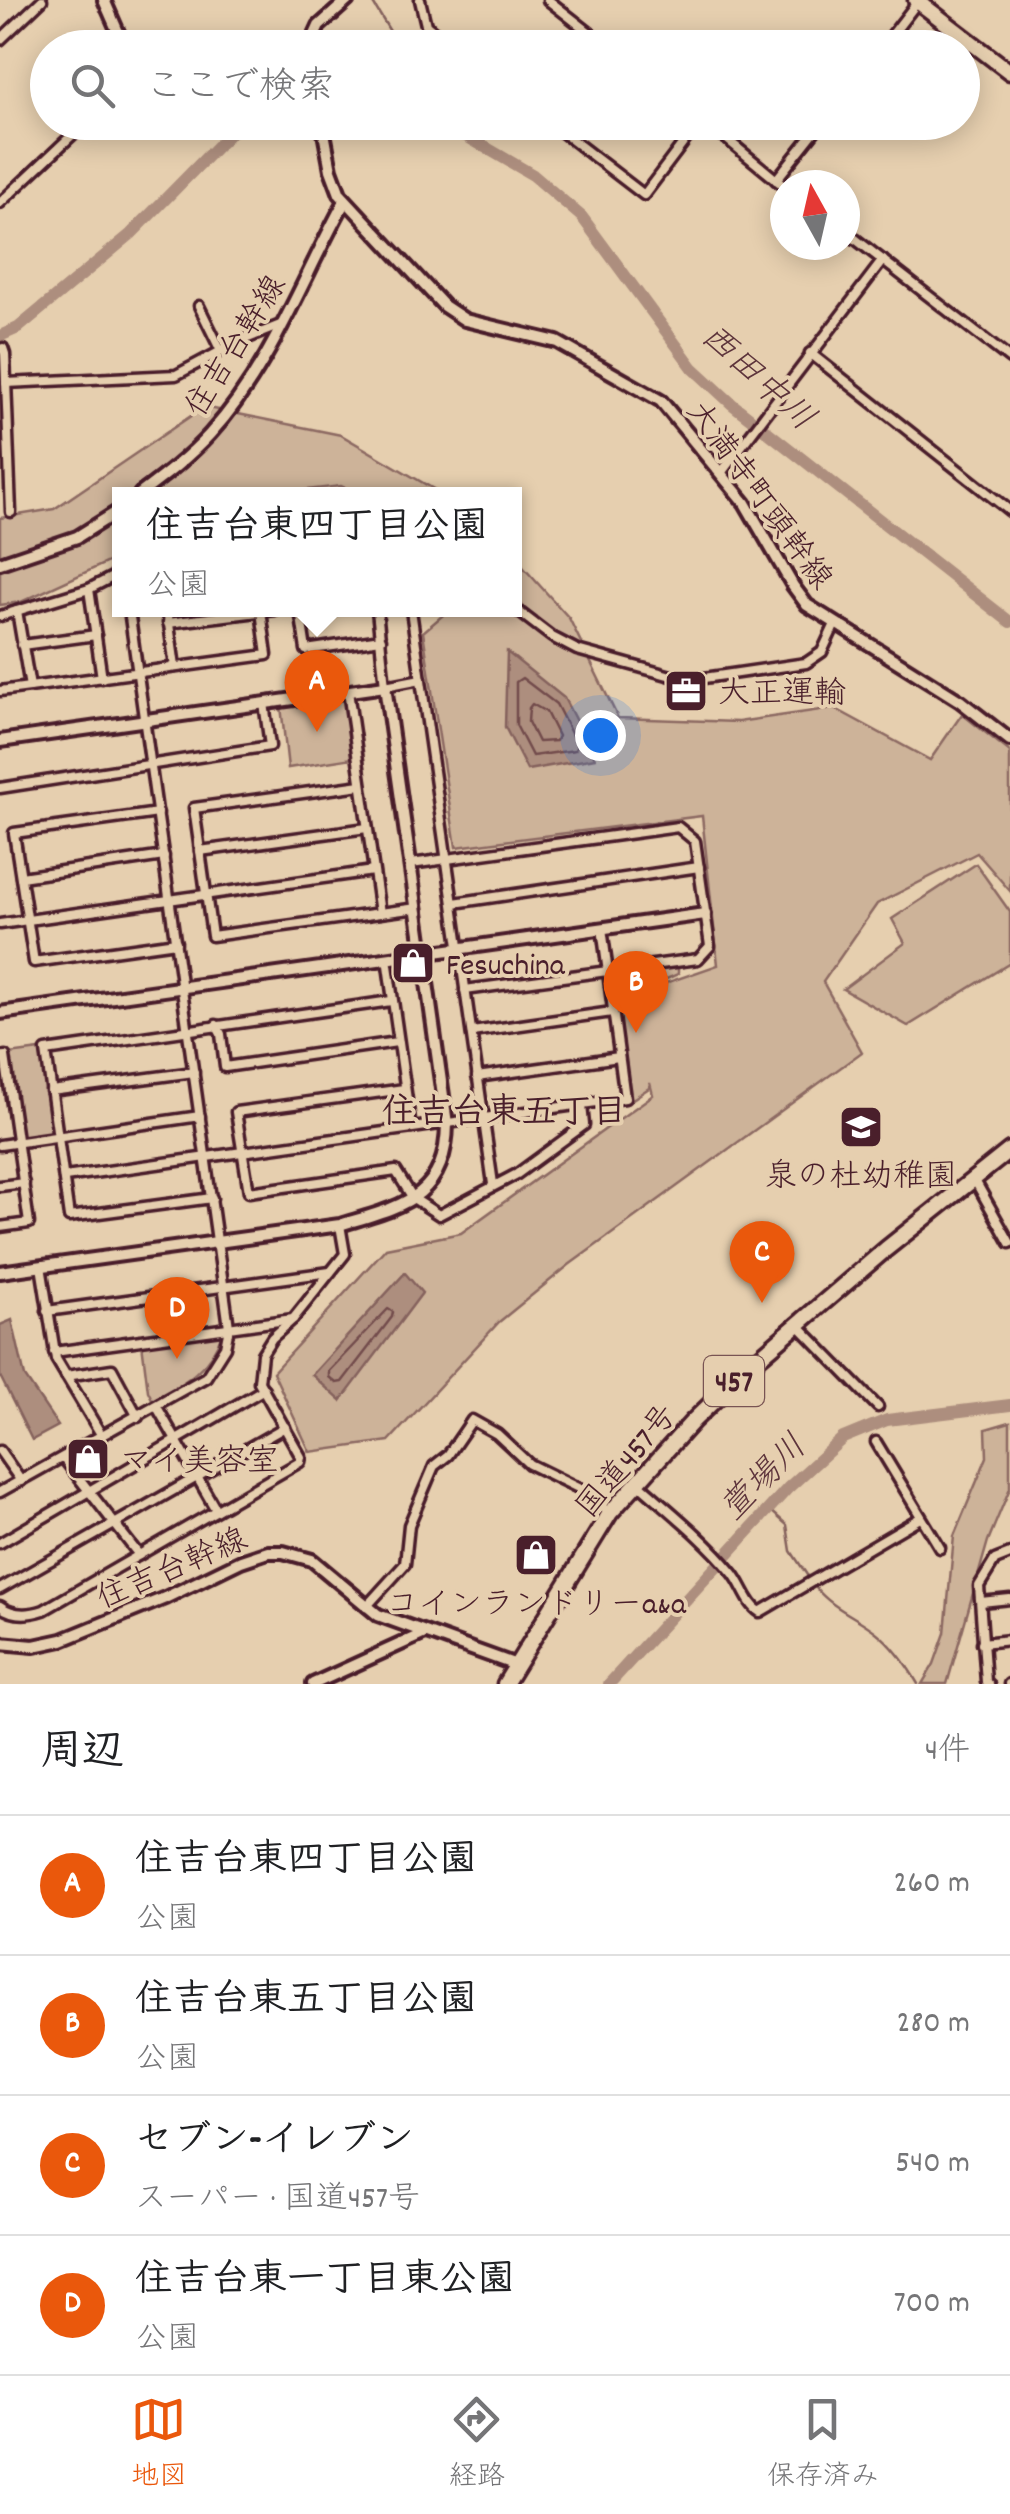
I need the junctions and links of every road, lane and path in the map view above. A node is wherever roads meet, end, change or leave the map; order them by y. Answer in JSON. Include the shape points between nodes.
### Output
{"nodes":[{"id":1,"x":42,"y":0,"type":"edge"},
{"id":2,"x":104,"y":0,"type":"edge"},
{"id":3,"x":348,"y":0,"type":"edge"},
{"id":4,"x":420,"y":0,"type":"edge"},
{"id":5,"x":548,"y":0,"type":"edge"},
{"id":6,"x":918,"y":0,"type":"edge"},
{"id":7,"x":117,"y":30,"type":"edge"},
{"id":8,"x":317,"y":30,"type":"edge"},
{"id":9,"x":432,"y":30,"type":"edge"},
{"id":10,"x":586,"y":30,"type":"edge"},
{"id":11,"x":896,"y":30,"type":"edge"},
{"id":12,"x":956,"y":30,"type":"edge"},
{"id":13,"x":0,"y":40,"type":"edge"},
{"id":14,"x":980,"y":49,"type":"edge"},
{"id":15,"x":1010,"y":72,"type":"edge"},
{"id":16,"x":67,"y":140,"type":"edge"},
{"id":17,"x":325,"y":140,"type":"edge"},
{"id":18,"x":572,"y":140,"type":"edge"},
{"id":19,"x":688,"y":140,"type":"edge"},
{"id":20,"x":725,"y":140,"type":"edge"},
{"id":21,"x":808,"y":140,"type":"edge"},
{"id":22,"x":784,"y":170,"type":"edge"},
{"id":23,"x":770,"y":175,"type":"edge"},
{"id":24,"x":345,"y":201,"type":"junction"},
{"id":25,"x":0,"y":203,"type":"edge"},
{"id":26,"x":860,"y":242,"type":"edge"},
{"id":27,"x":883,"y":260,"type":"junction"},
{"id":28,"x":199,"y":306,"type":"dead end"},
{"id":29,"x":283,"y":324,"type":"junction"},
{"id":30,"x":0,"y":349,"type":"edge"},
{"id":31,"x":221,"y":350,"type":"junction"},
{"id":32,"x":810,"y":353,"type":"junction"},
{"id":33,"x":1010,"y":359,"type":"edge"},
{"id":34,"x":6,"y":384,"type":"junction"},
{"id":35,"x":721,"y":473,"type":"junction"},
{"id":36,"x":149,"y":487,"type":"edge"},
{"id":37,"x":1010,"y":494,"type":"edge"},
{"id":38,"x":1002,"y":504,"type":"junction"},
{"id":39,"x":1010,"y":511,"type":"edge"},
{"id":40,"x":11,"y":512,"type":"dead end"},
{"id":41,"x":112,"y":515,"type":"edge"},
{"id":42,"x":0,"y":563,"type":"edge"},
{"id":43,"x":112,"y":576,"type":"edge"},
{"id":44,"x":90,"y":588,"type":"junction"},
{"id":45,"x":17,"y":612,"type":"junction"},
{"id":46,"x":522,"y":614,"type":"edge"},
{"id":47,"x":0,"y":616,"type":"edge"},
{"id":48,"x":129,"y":617,"type":"edge"},
{"id":49,"x":168,"y":617,"type":"edge"},
{"id":50,"x":210,"y":617,"type":"edge"},
{"id":51,"x":262,"y":617,"type":"edge"},
{"id":52,"x":301,"y":617,"type":"edge"},
{"id":53,"x":378,"y":617,"type":"edge"},
{"id":54,"x":412,"y":617,"type":"edge"},
{"id":55,"x":168,"y":622,"type":"junction"},
{"id":56,"x":835,"y":624,"type":"junction"},
{"id":57,"x":96,"y":635,"type":"junction"},
{"id":58,"x":381,"y":639,"type":"junction"},
{"id":59,"x":22,"y":646,"type":"junction"},
{"id":60,"x":174,"y":667,"type":"junction"},
{"id":61,"x":138,"y":672,"type":"junction"},
{"id":62,"x":102,"y":678,"type":"junction"},
{"id":63,"x":421,"y":679,"type":"junction"},
{"id":64,"x":385,"y":686,"type":"junction"},
{"id":65,"x":30,"y":687,"type":"junction"},
{"id":66,"x":0,"y":691,"type":"edge"},
{"id":67,"x":348,"y":691,"type":"junction"},
{"id":68,"x":264,"y":703,"type":"junction"},
{"id":69,"x":144,"y":721,"type":"junction"},
{"id":70,"x":0,"y":740,"type":"edge"},
{"id":71,"x":1010,"y":740,"type":"edge"},
{"id":72,"x":151,"y":765,"type":"junction"},
{"id":73,"x":361,"y":785,"type":"junction"},
{"id":74,"x":0,"y":788,"type":"edge"},
{"id":75,"x":158,"y":813,"type":"junction"},
{"id":76,"x":367,"y":828,"type":"junction"},
{"id":77,"x":200,"y":851,"type":"junction"},
{"id":78,"x":164,"y":856,"type":"junction"},
{"id":79,"x":448,"y":860,"type":"junction"},
{"id":80,"x":411,"y":864,"type":"junction"},
{"id":81,"x":698,"y":867,"type":"junction"},
{"id":82,"x":373,"y":871,"type":"junction"},
{"id":83,"x":21,"y":877,"type":"junction"},
{"id":84,"x":206,"y":894,"type":"junction"},
{"id":85,"x":170,"y":898,"type":"junction"},
{"id":86,"x":454,"y":902,"type":"junction"},
{"id":87,"x":417,"y":908,"type":"junction"},
{"id":88,"x":380,"y":913,"type":"junction"},
{"id":89,"x":706,"y":914,"type":"junction"},
{"id":90,"x":28,"y":920,"type":"junction"},
{"id":91,"x":0,"y":924,"type":"edge"},
{"id":92,"x":602,"y":928,"type":"junction"},
{"id":93,"x":176,"y":942,"type":"junction"},
{"id":94,"x":459,"y":948,"type":"junction"},
{"id":95,"x":424,"y":954,"type":"junction"},
{"id":96,"x":386,"y":958,"type":"junction"},
{"id":97,"x":608,"y":971,"type":"junction"},
{"id":98,"x":182,"y":986,"type":"junction"},
{"id":99,"x":466,"y":990,"type":"junction"},
{"id":100,"x":391,"y":1001,"type":"junction"},
{"id":101,"x":0,"y":1012,"type":"edge"},
{"id":102,"x":612,"y":1012,"type":"junction"},
{"id":103,"x":216,"y":1025,"type":"junction"},
{"id":104,"x":188,"y":1030,"type":"junction"},
{"id":105,"x":472,"y":1032,"type":"junction"},
{"id":106,"x":397,"y":1042,"type":"junction"},
{"id":107,"x":0,"y":1057,"type":"edge"},
{"id":108,"x":619,"y":1058,"type":"junction"},
{"id":109,"x":194,"y":1072,"type":"junction"},
{"id":110,"x":478,"y":1077,"type":"junction"},
{"id":111,"x":404,"y":1089,"type":"junction"},
{"id":112,"x":51,"y":1090,"type":"junction"},
{"id":113,"x":12,"y":1097,"type":"junction"},
{"id":114,"x":0,"y":1098,"type":"edge"},
{"id":115,"x":582,"y":1105,"type":"junction"},
{"id":116,"x":200,"y":1116,"type":"junction"},
{"id":117,"x":483,"y":1119,"type":"junction"},
{"id":118,"x":447,"y":1124,"type":"junction"},
{"id":119,"x":411,"y":1128,"type":"junction"},
{"id":120,"x":57,"y":1136,"type":"junction"},
{"id":121,"x":19,"y":1142,"type":"junction"},
{"id":122,"x":0,"y":1144,"type":"edge"},
{"id":123,"x":1010,"y":1150,"type":"edge"},
{"id":124,"x":242,"y":1152,"type":"junction"},
{"id":125,"x":206,"y":1158,"type":"junction"},
{"id":126,"x":64,"y":1177,"type":"junction"},
{"id":127,"x":973,"y":1177,"type":"junction"},
{"id":128,"x":24,"y":1183,"type":"junction"},
{"id":129,"x":493,"y":1184,"type":"junction"},
{"id":130,"x":0,"y":1186,"type":"edge"},
{"id":131,"x":212,"y":1198,"type":"junction"},
{"id":132,"x":413,"y":1198,"type":"junction"},
{"id":133,"x":340,"y":1225,"type":"junction"},
{"id":134,"x":0,"y":1227,"type":"edge"},
{"id":135,"x":218,"y":1242,"type":"junction"},
{"id":136,"x":1010,"y":1243,"type":"edge"},
{"id":137,"x":42,"y":1266,"type":"junction"},
{"id":138,"x":0,"y":1272,"type":"edge"},
{"id":139,"x":331,"y":1272,"type":"junction"},
{"id":140,"x":224,"y":1286,"type":"junction"},
{"id":141,"x":47,"y":1311,"type":"junction"},
{"id":142,"x":293,"y":1319,"type":"junction"},
{"id":143,"x":798,"y":1326,"type":"junction"},
{"id":144,"x":229,"y":1327,"type":"junction"},
{"id":145,"x":54,"y":1352,"type":"junction"},
{"id":146,"x":66,"y":1376,"type":"junction"},
{"id":147,"x":264,"y":1389,"type":"junction"},
{"id":148,"x":157,"y":1407,"type":"junction"},
{"id":149,"x":878,"y":1407,"type":"dead end"},
{"id":150,"x":138,"y":1417,"type":"junction"},
{"id":151,"x":285,"y":1427,"type":"junction"},
{"id":152,"x":102,"y":1436,"type":"junction"},
{"id":153,"x":177,"y":1440,"type":"junction"},
{"id":154,"x":876,"y":1442,"type":"dead end"},
{"id":155,"x":0,"y":1452,"type":"edge"},
{"id":156,"x":64,"y":1458,"type":"junction"},
{"id":157,"x":198,"y":1476,"type":"junction"},
{"id":158,"x":21,"y":1480,"type":"junction"},
{"id":159,"x":637,"y":1482,"type":"junction"},
{"id":160,"x":0,"y":1492,"type":"edge"},
{"id":161,"x":89,"y":1492,"type":"junction"},
{"id":162,"x":216,"y":1510,"type":"junction"},
{"id":163,"x":610,"y":1513,"type":"junction"},
{"id":164,"x":920,"y":1518,"type":"junction"},
{"id":165,"x":115,"y":1524,"type":"junction"},
{"id":166,"x":0,"y":1543,"type":"edge"},
{"id":167,"x":940,"y":1548,"type":"dead end"},
{"id":168,"x":1010,"y":1554,"type":"edge"},
{"id":169,"x":139,"y":1555,"type":"junction"},
{"id":170,"x":0,"y":1589,"type":"edge"},
{"id":171,"x":1010,"y":1599,"type":"edge"},
{"id":172,"x":981,"y":1602,"type":"junction"},
{"id":173,"x":0,"y":1606,"type":"edge"},
{"id":174,"x":366,"y":1607,"type":"junction"},
{"id":175,"x":425,"y":1633,"type":"junction"},
{"id":176,"x":1010,"y":1640,"type":"edge"},
{"id":177,"x":0,"y":1642,"type":"edge"},
{"id":178,"x":982,"y":1643,"type":"junction"},
{"id":179,"x":516,"y":1665,"type":"junction"},
{"id":180,"x":312,"y":1684,"type":"edge"},
{"id":181,"x":504,"y":1684,"type":"edge"},
{"id":182,"x":989,"y":1684,"type":"edge"}],
"edges":[{"from":1,"to":13,"type":"street"},
{"from":2,"to":7,"type":"street"},
{"from":3,"to":8,"type":"street"},
{"from":4,"to":9,"type":"street"},
{"from":5,"to":10,"type":"street"},
{"from":6,"to":11,"type":"street"},
{"from":6,"to":12,"type":"highway"},
{"from":14,"to":15,"type":"highway"},
{"from":16,"to":25,"type":"street"},
{"from":17,"to":24,"type":"street","name":"大満寺町頭幹線"},
{"from":18,"to":19,"type":"street","via":[[644,195]]},
{"from":20,"to":23,"type":"street"},
{"from":21,"to":22,"type":"street"},
{"from":24,"to":29,"type":"street","name":"住吉台幹線"},
{"from":24,"to":35,"type":"street","name":"大満寺町頭幹線","via":[[454,314],[557,342],[647,392]]},
{"from":26,"to":27,"type":"street"},
{"from":27,"to":32,"type":"street"},
{"from":27,"to":33,"type":"street"},
{"from":28,"to":31,"type":"street"},
{"from":29,"to":31,"type":"street"},
{"from":29,"to":36,"type":"street","name":"住吉台幹線","via":[[212,432]]},
{"from":30,"to":34,"type":"street"},
{"from":31,"to":34,"type":"street","via":[[176,375]]},
{"from":32,"to":35,"type":"street"},
{"from":32,"to":38,"type":"street"},
{"from":34,"to":40,"type":"street"},
{"from":35,"to":56,"type":"street","name":"大満寺町頭幹線","via":[[801,598]]},
{"from":37,"to":38,"type":"street"},
{"from":38,"to":39,"type":"street"},
{"from":41,"to":42,"type":"street","via":[[77,537]]},
{"from":43,"to":44,"type":"street"},
{"from":44,"to":45,"type":"street"},
{"from":44,"to":57,"type":"street"},
{"from":45,"to":47,"type":"street"},
{"from":45,"to":59,"type":"street"},
{"from":46,"to":56,"type":"street","via":[[577,650],[690,678],[806,663],[822,652]]},
{"from":48,"to":61,"type":"street"},
{"from":49,"to":55,"type":"street"},
{"from":50,"to":55,"type":"street"},
{"from":51,"to":60,"type":"street","via":[[267,655]]},
{"from":52,"to":58,"type":"street","via":[[306,650]]},
{"from":53,"to":58,"type":"street"},
{"from":54,"to":63,"type":"street"},
{"from":55,"to":60,"type":"street"},
{"from":56,"to":71,"type":"street","name":"大満寺町頭幹線"},
{"from":57,"to":59,"type":"street"},
{"from":57,"to":62,"type":"street"},
{"from":58,"to":64,"type":"street"},
{"from":59,"to":65,"type":"street"},
{"from":60,"to":61,"type":"street"},
{"from":61,"to":62,"type":"street"},
{"from":61,"to":69,"type":"street"},
{"from":62,"to":65,"type":"street"},
{"from":63,"to":64,"type":"street"},
{"from":63,"to":79,"type":"street"},
{"from":64,"to":67,"type":"street"},
{"from":64,"to":80,"type":"street"},
{"from":65,"to":66,"type":"street"},
{"from":67,"to":68,"type":"street"},
{"from":67,"to":73,"type":"street"},
{"from":68,"to":69,"type":"street"},
{"from":68,"to":72,"type":"street","via":[[270,746]]},
{"from":69,"to":70,"type":"street"},
{"from":69,"to":72,"type":"street"},
{"from":72,"to":74,"type":"street"},
{"from":72,"to":75,"type":"street"},
{"from":73,"to":76,"type":"street"},
{"from":73,"to":77,"type":"street","via":[[194,808]]},
{"from":75,"to":78,"type":"street"},
{"from":75,"to":83,"type":"street","via":[[14,834]]},
{"from":76,"to":77,"type":"street"},
{"from":76,"to":82,"type":"street"},
{"from":77,"to":84,"type":"street"},
{"from":78,"to":83,"type":"street"},
{"from":78,"to":85,"type":"street"},
{"from":79,"to":80,"type":"street"},
{"from":79,"to":81,"type":"street","via":[[678,827],[695,841]]},
{"from":79,"to":86,"type":"street"},
{"from":80,"to":87,"type":"street"},
{"from":81,"to":86,"type":"street"},
{"from":81,"to":89,"type":"street"},
{"from":82,"to":84,"type":"street"},
{"from":82,"to":88,"type":"street"},
{"from":83,"to":90,"type":"street"},
{"from":84,"to":85,"type":"street"},
{"from":84,"to":88,"type":"street","via":[[212,936]]},
{"from":85,"to":90,"type":"street"},
{"from":85,"to":93,"type":"street"},
{"from":86,"to":94,"type":"street"},
{"from":87,"to":88,"type":"street"},
{"from":87,"to":95,"type":"street"},
{"from":89,"to":92,"type":"street"},
{"from":89,"to":97,"type":"street","via":[[710,946],[698,959]]},
{"from":90,"to":91,"type":"street"},
{"from":90,"to":93,"type":"street","via":[[34,962]]},
{"from":92,"to":94,"type":"street"},
{"from":92,"to":97,"type":"street"},
{"from":93,"to":98,"type":"street"},
{"from":94,"to":95,"type":"street"},
{"from":94,"to":99,"type":"street"},
{"from":95,"to":96,"type":"street"},
{"from":95,"to":118,"type":"street"},
{"from":96,"to":98,"type":"street"},
{"from":96,"to":100,"type":"street"},
{"from":97,"to":99,"type":"street"},
{"from":97,"to":102,"type":"street"},
{"from":98,"to":101,"type":"street"},
{"from":98,"to":104,"type":"street"},
{"from":99,"to":105,"type":"street"},
{"from":100,"to":103,"type":"street"},
{"from":100,"to":106,"type":"street"},
{"from":102,"to":105,"type":"street"},
{"from":102,"to":108,"type":"street"},
{"from":103,"to":104,"type":"street"},
{"from":103,"to":106,"type":"street","via":[[225,1067]]},
{"from":104,"to":109,"type":"street"},
{"from":104,"to":112,"type":"street","via":[[46,1051]]},
{"from":105,"to":110,"type":"street"},
{"from":106,"to":111,"type":"street"},
{"from":107,"to":113,"type":"street","via":[[5,1056]]},
{"from":108,"to":110,"type":"street"},
{"from":108,"to":115,"type":"street","via":[[625,1098]]},
{"from":109,"to":112,"type":"street"},
{"from":109,"to":116,"type":"street"},
{"from":110,"to":117,"type":"street"},
{"from":111,"to":119,"type":"street"},
{"from":111,"to":124,"type":"street","via":[[236,1112]]},
{"from":112,"to":120,"type":"street"},
{"from":113,"to":114,"type":"street"},
{"from":113,"to":121,"type":"street"},
{"from":115,"to":117,"type":"street"},
{"from":115,"to":129,"type":"street","via":[[584,1125]]},
{"from":116,"to":120,"type":"street"},
{"from":116,"to":125,"type":"street"},
{"from":117,"to":118,"type":"street"},
{"from":117,"to":129,"type":"street"},
{"from":118,"to":119,"type":"street"},
{"from":118,"to":132,"type":"street","via":[[440,1170]]},
{"from":119,"to":124,"type":"street"},
{"from":120,"to":121,"type":"street"},
{"from":120,"to":126,"type":"street"},
{"from":121,"to":122,"type":"street"},
{"from":121,"to":128,"type":"street"},
{"from":123,"to":127,"type":"highway","name":"国道457号","number":"457"},
{"from":124,"to":125,"type":"street"},
{"from":124,"to":132,"type":"street","via":[[249,1192],[396,1172]]},
{"from":125,"to":126,"type":"street"},
{"from":125,"to":131,"type":"street"},
{"from":126,"to":131,"type":"street","via":[[69,1218]]},
{"from":127,"to":136,"type":"street"},
{"from":127,"to":143,"type":"highway","name":"国道457号","number":"457"},
{"from":128,"to":130,"type":"street"},
{"from":128,"to":134,"type":"street","via":[[29,1223]]},
{"from":129,"to":132,"type":"street","via":[[439,1215]]},
{"from":131,"to":135,"type":"street"},
{"from":132,"to":133,"type":"street"},
{"from":133,"to":135,"type":"street"},
{"from":133,"to":139,"type":"street","via":[[345,1254]]},
{"from":135,"to":137,"type":"street"},
{"from":135,"to":140,"type":"street"},
{"from":137,"to":138,"type":"street"},
{"from":137,"to":141,"type":"street"},
{"from":139,"to":140,"type":"street"},
{"from":139,"to":142,"type":"street"},
{"from":140,"to":141,"type":"street"},
{"from":140,"to":144,"type":"street"},
{"from":141,"to":145,"type":"street"},
{"from":142,"to":144,"type":"street"},
{"from":142,"to":147,"type":"street","via":[[262,1354],[258,1377]]},
{"from":143,"to":149,"type":"street"},
{"from":143,"to":159,"type":"highway","name":"国道457号","number":"457"},
{"from":144,"to":145,"type":"street"},
{"from":144,"to":148,"type":"street","via":[[206,1377]]},
{"from":145,"to":146,"type":"street"},
{"from":146,"to":150,"type":"street","via":[[112,1369]]},
{"from":146,"to":152,"type":"street"},
{"from":147,"to":151,"type":"street"},
{"from":147,"to":153,"type":"street"},
{"from":148,"to":150,"type":"street"},
{"from":148,"to":153,"type":"street"},
{"from":150,"to":152,"type":"street"},
{"from":151,"to":157,"type":"street"},
{"from":151,"to":162,"type":"street","via":[[300,1462]]},
{"from":152,"to":156,"type":"street"},
{"from":153,"to":157,"type":"street"},
{"from":153,"to":161,"type":"street"},
{"from":154,"to":164,"type":"street"},
{"from":155,"to":158,"type":"street"},
{"from":156,"to":158,"type":"street"},
{"from":156,"to":161,"type":"street"},
{"from":157,"to":162,"type":"street"},
{"from":157,"to":165,"type":"street"},
{"from":158,"to":160,"type":"street"},
{"from":159,"to":163,"type":"highway","name":"国道457号","number":"457"},
{"from":159,"to":164,"type":"street","via":[[713,1551],[760,1612]]},
{"from":161,"to":165,"type":"street"},
{"from":161,"to":166,"type":"street"},
{"from":162,"to":169,"type":"street"},
{"from":163,"to":174,"type":"street","via":[[472,1420],[434,1466],[409,1525],[406,1564]]},
{"from":163,"to":179,"type":"highway","name":"国道457号","number":"457"},
{"from":164,"to":167,"type":"street"},
{"from":165,"to":169,"type":"street"},
{"from":165,"to":170,"type":"street"},
{"from":168,"to":172,"type":"street","via":[[995,1560],[979,1586]]},
{"from":169,"to":173,"type":"street","via":[[31,1615]]},
{"from":171,"to":172,"type":"street"},
{"from":172,"to":178,"type":"street"},
{"from":174,"to":175,"type":"street","name":"住吉台幹線"},
{"from":174,"to":177,"type":"street","name":"住吉台幹線","via":[[312,1560],[268,1552],[62,1640],[20,1647]]},
{"from":175,"to":179,"type":"street","name":"住吉台幹線"},
{"from":175,"to":180,"type":"street"},
{"from":176,"to":178,"type":"street"},
{"from":178,"to":182,"type":"street"},
{"from":179,"to":181,"type":"highway","name":"国道457号","number":"457"}]}
